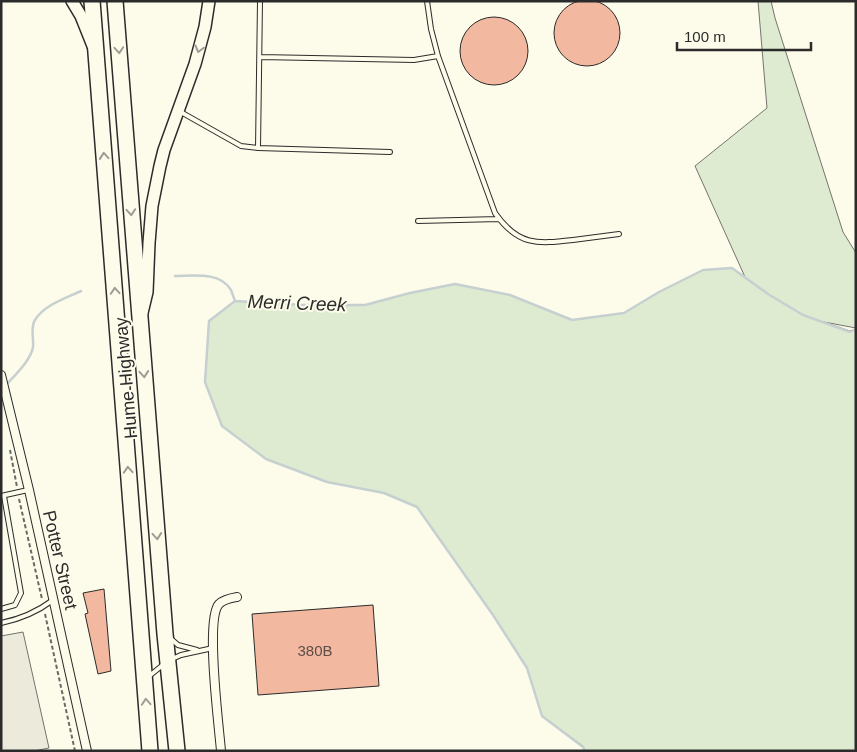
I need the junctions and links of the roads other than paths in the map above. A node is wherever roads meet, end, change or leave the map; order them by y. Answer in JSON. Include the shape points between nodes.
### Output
{"nodes":[{"id":1,"x":72,"y":1,"type":"edge"},
{"id":2,"x":92,"y":1,"type":"edge"},
{"id":3,"x":116,"y":1,"type":"edge"},
{"id":4,"x":210,"y":1,"type":"edge"},
{"id":5,"x":260,"y":1,"type":"edge"},
{"id":6,"x":427,"y":1,"type":"edge"},
{"id":7,"x":96,"y":55,"type":"junction"},
{"id":8,"x":438,"y":56,"type":"junction"},
{"id":9,"x":260,"y":57,"type":"junction"},
{"id":10,"x":178,"y":110,"type":"junction"},
{"id":11,"x":258,"y":148,"type":"junction"},
{"id":12,"x":390,"y":152,"type":"dead end"},
{"id":13,"x":499,"y":219,"type":"junction"},
{"id":14,"x":418,"y":221,"type":"dead end"},
{"id":15,"x":619,"y":234,"type":"dead end"},
{"id":16,"x":140,"y":323,"type":"junction"},
{"id":17,"x":2,"y":379,"type":"edge"},
{"id":18,"x":29,"y":490,"type":"junction"},
{"id":19,"x":2,"y":496,"type":"edge"},
{"id":20,"x":237,"y":597,"type":"dead end"},
{"id":21,"x":53,"y":600,"type":"junction"},
{"id":22,"x":1,"y":609,"type":"edge"},
{"id":23,"x":1,"y":623,"type":"edge"},
{"id":24,"x":165,"y":634,"type":"junction"},
{"id":25,"x":213,"y":648,"type":"junction"},
{"id":26,"x":200,"y":651,"type":"junction"},
{"id":27,"x":167,"y":661,"type":"junction"},
{"id":28,"x":144,"y":681,"type":"junction"},
{"id":29,"x":87,"y":751,"type":"edge"},
{"id":30,"x":150,"y":751,"type":"edge"},
{"id":31,"x":176,"y":751,"type":"edge"},
{"id":32,"x":221,"y":751,"type":"edge"}],
"edges":[{"from":1,"to":7,"type":"main road"},
{"from":2,"to":7,"type":"highway","name":"Hume Highway"},
{"from":3,"to":16,"type":"highway","name":"Hume Highway","one_way":true},
{"from":4,"to":10,"type":"main road","one_way":true,"via":[[195,64]]},
{"from":5,"to":9,"type":"lane"},
{"from":6,"to":8,"type":"lane"},
{"from":28,"to":7,"type":"highway","name":"Hume Highway","one_way":true},
{"from":8,"to":9,"type":"lane","via":[[414,60]]},
{"from":8,"to":13,"type":"lane"},
{"from":9,"to":11,"type":"lane"},
{"from":10,"to":11,"type":"lane","via":[[241,146]]},
{"from":10,"to":16,"type":"main road","via":[[164,150],[154,199],[148,292]]},
{"from":11,"to":12,"type":"lane"},
{"from":13,"to":14,"type":"lane"},
{"from":13,"to":15,"type":"lane","via":[[516,235],[535,242]]},
{"from":16,"to":24,"type":"highway","name":"Hume Highway","one_way":true},
{"from":17,"to":18,"type":"street","name":"Potter Street"},
{"from":18,"to":19,"type":"lane"},
{"from":18,"to":21,"type":"street","name":"Potter Street"},
{"from":19,"to":22,"type":"lane","via":[[21,593],[15,605]]},
{"from":20,"to":25,"type":"street","via":[[219,604],[215,613]]},
{"from":21,"to":23,"type":"lane","via":[[21,618]]},
{"from":21,"to":29,"type":"street","name":"Potter Street"},
{"from":24,"to":26,"type":"lane","via":[[178,645]]},
{"from":24,"to":27,"type":"highway","name":"Hume Highway"},
{"from":25,"to":26,"type":"lane"},
{"from":25,"to":32,"type":"street"},
{"from":26,"to":27,"type":"lane"},
{"from":27,"to":28,"type":"lane"},
{"from":27,"to":31,"type":"highway","name":"Hume Highway"},
{"from":30,"to":28,"type":"highway","name":"Hume Highway","one_way":true}]}
